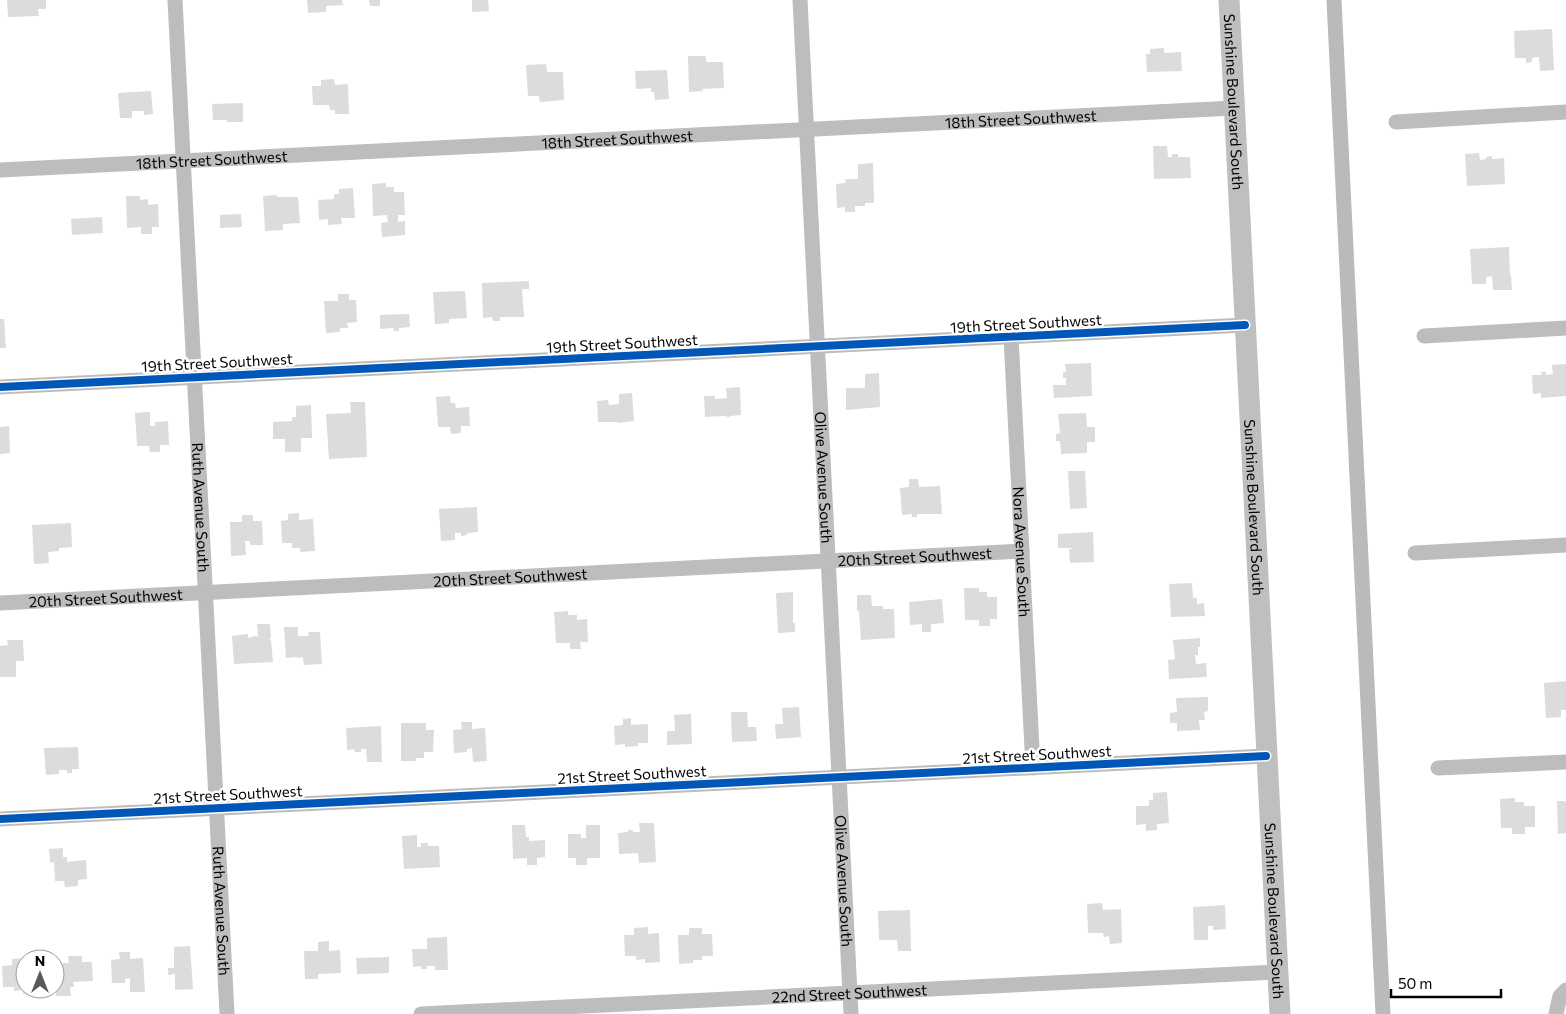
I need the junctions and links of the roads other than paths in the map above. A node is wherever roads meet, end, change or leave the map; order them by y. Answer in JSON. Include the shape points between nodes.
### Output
{"nodes":[{"id":1,"x":175,"y":0,"type":"edge"},
{"id":2,"x":800,"y":0,"type":"edge"},
{"id":3,"x":1229,"y":0,"type":"edge"},
{"id":4,"x":1234,"y":108,"type":"junction"},
{"id":5,"x":1566,"y":112,"type":"edge"},
{"id":6,"x":1396,"y":122,"type":"dead end"},
{"id":7,"x":806,"y":130,"type":"junction"},
{"id":8,"x":184,"y":161,"type":"junction"},
{"id":9,"x":0,"y":170,"type":"edge"},
{"id":10,"x":1245,"y":325,"type":"junction"},
{"id":11,"x":1566,"y":328,"type":"edge"},
{"id":12,"x":1424,"y":336,"type":"dead end"},
{"id":13,"x":1011,"y":337,"type":"junction"},
{"id":14,"x":818,"y":347,"type":"junction"},
{"id":15,"x":195,"y":377,"type":"junction"},
{"id":16,"x":0,"y":387,"type":"edge"},
{"id":17,"x":1566,"y":545,"type":"edge"},
{"id":18,"x":1022,"y":552,"type":"junction"},
{"id":19,"x":1415,"y":553,"type":"dead end"},
{"id":20,"x":828,"y":561,"type":"junction"},
{"id":21,"x":206,"y":593,"type":"junction"},
{"id":22,"x":0,"y":603,"type":"edge"},
{"id":23,"x":1266,"y":756,"type":"junction"},
{"id":24,"x":1566,"y":762,"type":"edge"},
{"id":25,"x":1034,"y":768,"type":"junction"},
{"id":26,"x":1438,"y":768,"type":"dead end"},
{"id":27,"x":839,"y":777,"type":"junction"},
{"id":28,"x":217,"y":809,"type":"junction"},
{"id":29,"x":0,"y":820,"type":"edge"},
{"id":30,"x":1278,"y":972,"type":"junction"},
{"id":31,"x":850,"y":993,"type":"junction"},
{"id":32,"x":1563,"y":993,"type":"edge"},
{"id":33,"x":227,"y":1014,"type":"edge"},
{"id":34,"x":421,"y":1014,"type":"edge"},
{"id":35,"x":851,"y":1014,"type":"edge"},
{"id":36,"x":1280,"y":1014,"type":"edge"},
{"id":37,"x":1556,"y":1014,"type":"edge"}],
"edges":[{"from":1,"to":8,"type":"street","name":"Ruth Avenue South"},
{"from":2,"to":7,"type":"street","name":"Olive Avenue South"},
{"from":3,"to":4,"type":"street","name":"Sunshine Boulevard South"},
{"from":4,"to":7,"type":"street","name":"18th Street Southwest"},
{"from":4,"to":10,"type":"street","name":"Sunshine Boulevard South"},
{"from":5,"to":6,"type":"street"},
{"from":7,"to":8,"type":"street","name":"18th Street Southwest"},
{"from":7,"to":14,"type":"street","name":"Olive Avenue South"},
{"from":8,"to":9,"type":"street","name":"18th Street Southwest"},
{"from":8,"to":15,"type":"street","name":"Ruth Avenue South"},
{"from":10,"to":13,"type":"street","name":"19th Street Southwest"},
{"from":10,"to":23,"type":"street","name":"Sunshine Boulevard South"},
{"from":11,"to":12,"type":"street"},
{"from":13,"to":14,"type":"street","name":"19th Street Southwest"},
{"from":13,"to":18,"type":"street","name":"Nora Avenue South"},
{"from":14,"to":15,"type":"street","name":"19th Street Southwest"},
{"from":14,"to":20,"type":"street","name":"Olive Avenue South"},
{"from":15,"to":16,"type":"street","name":"19th Street Southwest"},
{"from":15,"to":21,"type":"street","name":"Ruth Avenue South"},
{"from":17,"to":19,"type":"street"},
{"from":18,"to":20,"type":"street","name":"20th Street Southwest"},
{"from":18,"to":25,"type":"street","name":"Nora Avenue South"},
{"from":20,"to":21,"type":"street","name":"20th Street Southwest"},
{"from":20,"to":27,"type":"street","name":"Olive Avenue South"},
{"from":21,"to":22,"type":"street","name":"20th Street Southwest"},
{"from":21,"to":28,"type":"street","name":"Ruth Avenue South"},
{"from":23,"to":25,"type":"street","name":"21st Street Southwest"},
{"from":23,"to":30,"type":"street","name":"Sunshine Boulevard South"},
{"from":24,"to":26,"type":"street"},
{"from":25,"to":27,"type":"street","name":"21st Street Southwest"},
{"from":27,"to":28,"type":"street","name":"21st Street Southwest"},
{"from":27,"to":31,"type":"street","name":"Olive Avenue South"},
{"from":28,"to":29,"type":"street","name":"21st Street Southwest"},
{"from":28,"to":33,"type":"street","name":"Ruth Avenue South"},
{"from":30,"to":31,"type":"street","name":"22nd Street Southwest"},
{"from":30,"to":36,"type":"street","name":"Sunshine Boulevard South"},
{"from":31,"to":34,"type":"street","name":"22nd Street Southwest"},
{"from":31,"to":35,"type":"street","name":"Olive Avenue South"},
{"from":32,"to":37,"type":"street"}]}
